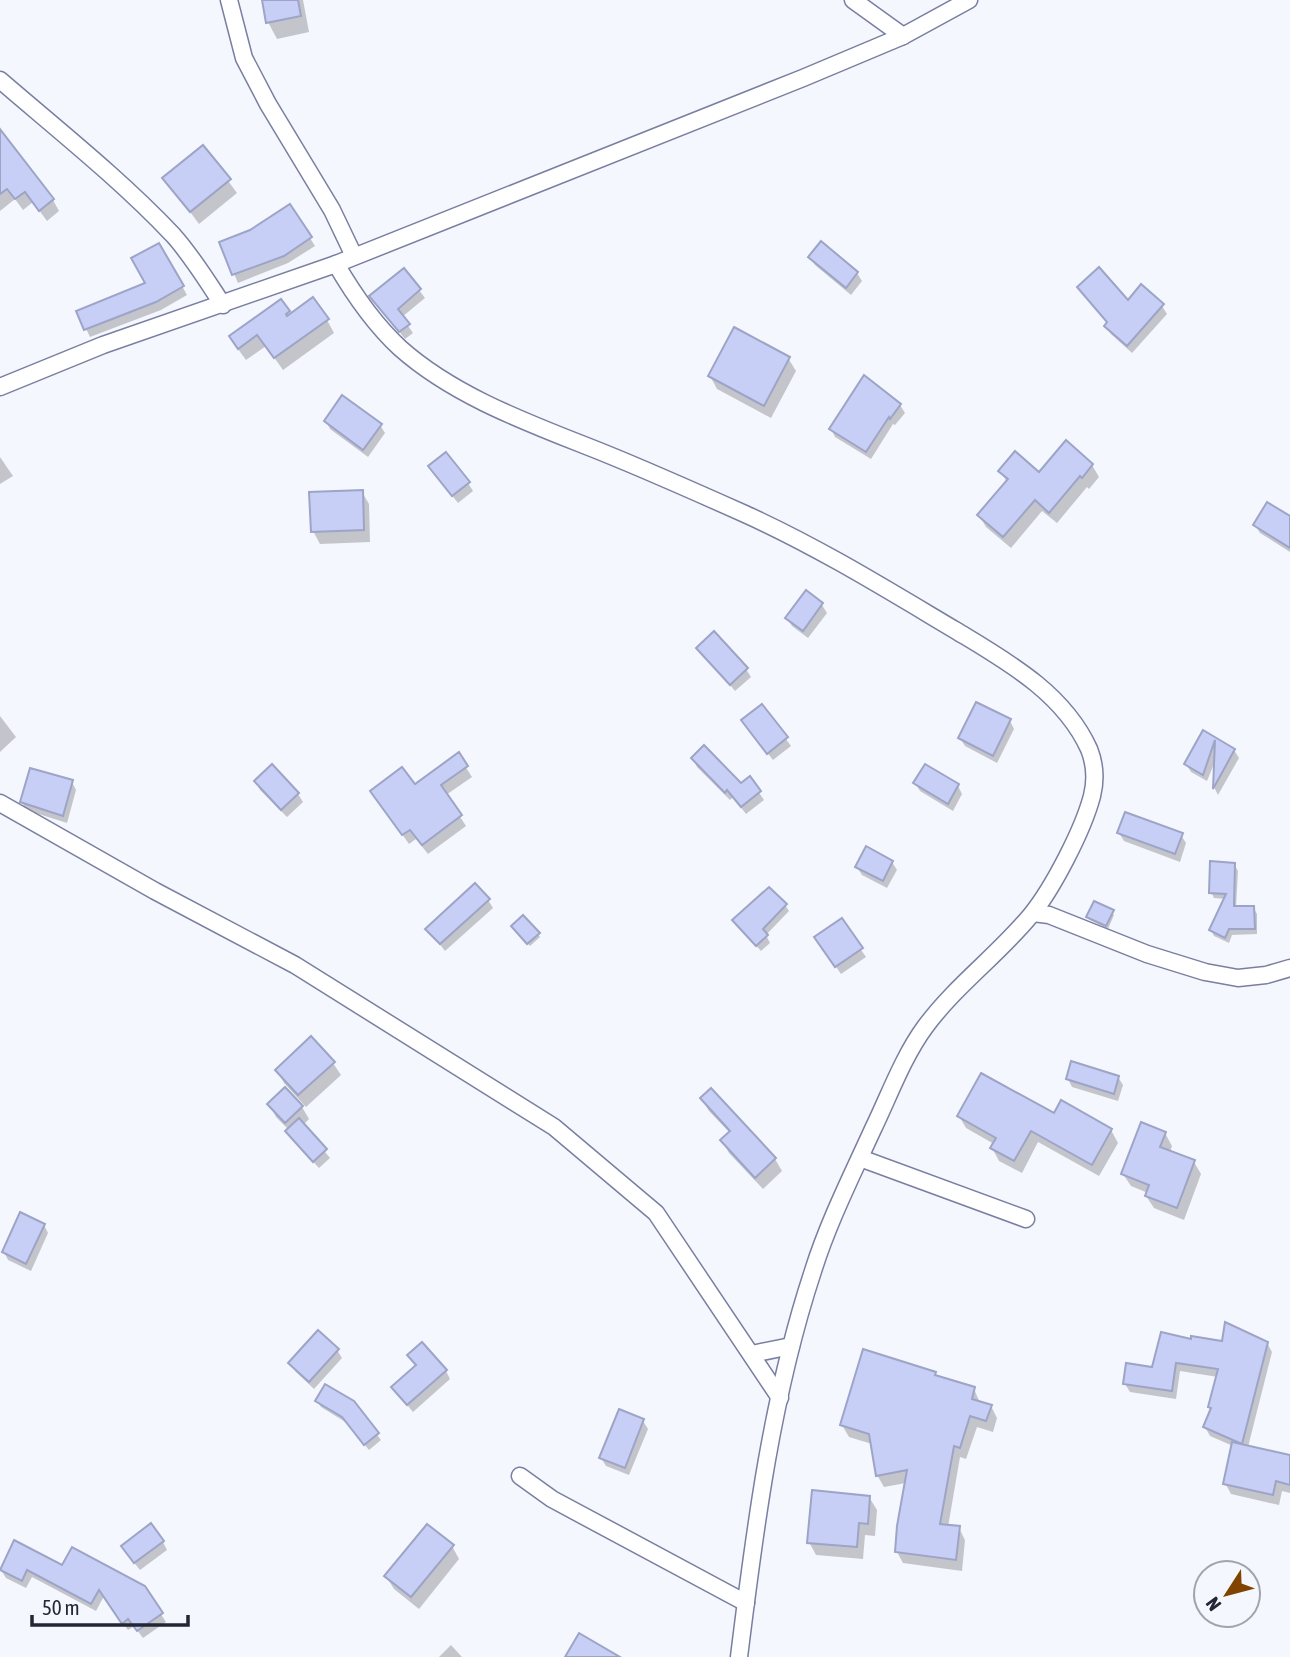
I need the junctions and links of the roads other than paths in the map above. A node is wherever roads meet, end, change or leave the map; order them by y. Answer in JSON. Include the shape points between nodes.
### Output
{"nodes":[{"id":1,"x":229,"y":0,"type":"edge"},
{"id":2,"x":853,"y":0,"type":"edge"},
{"id":3,"x":969,"y":0,"type":"edge"},
{"id":4,"x":903,"y":36,"type":"junction"},
{"id":5,"x":0,"y":80,"type":"edge"},
{"id":6,"x":354,"y":256,"type":"junction"},
{"id":7,"x":336,"y":264,"type":"junction"},
{"id":8,"x":223,"y":305,"type":"junction"},
{"id":9,"x":0,"y":387,"type":"edge"},
{"id":10,"x":0,"y":803,"type":"edge"},
{"id":11,"x":1033,"y":913,"type":"junction"},
{"id":12,"x":1290,"y":968,"type":"edge"},
{"id":13,"x":860,"y":1158,"type":"junction"},
{"id":14,"x":1026,"y":1219,"type":"dead end"},
{"id":15,"x":792,"y":1346,"type":"junction"},
{"id":16,"x":752,"y":1354,"type":"junction"},
{"id":17,"x":780,"y":1398,"type":"junction"},
{"id":18,"x":520,"y":1476,"type":"dead end"},
{"id":19,"x":746,"y":1603,"type":"junction"},
{"id":20,"x":739,"y":1657,"type":"edge"}],
"edges":[{"from":1,"to":6,"type":"street","via":[[244,58]]},
{"from":2,"to":4,"type":"street"},
{"from":3,"to":4,"type":"street"},
{"from":4,"to":6,"type":"street"},
{"from":5,"to":8,"type":"street","via":[[173,235]]},
{"from":6,"to":7,"type":"street"},
{"from":7,"to":8,"type":"street"},
{"from":7,"to":11,"type":"street","via":[[375,324],[440,377],[492,405],[751,517],[845,565],[1041,686],[1088,748],[1095,772],[1080,827]]},
{"from":8,"to":9,"type":"street","via":[[103,345]]},
{"from":10,"to":16,"type":"street","via":[[295,965],[554,1128],[656,1213]]},
{"from":11,"to":12,"type":"street","via":[[1205,972],[1238,978]]},
{"from":11,"to":13,"type":"street","via":[[922,1031]]},
{"from":13,"to":14,"type":"street"},
{"from":13,"to":15,"type":"street","via":[[813,1267]]},
{"from":15,"to":16,"type":"street"},
{"from":15,"to":17,"type":"street"},
{"from":16,"to":17,"type":"street"},
{"from":17,"to":19,"type":"street"},
{"from":18,"to":19,"type":"street","via":[[552,1499]]},
{"from":19,"to":20,"type":"street"}]}
